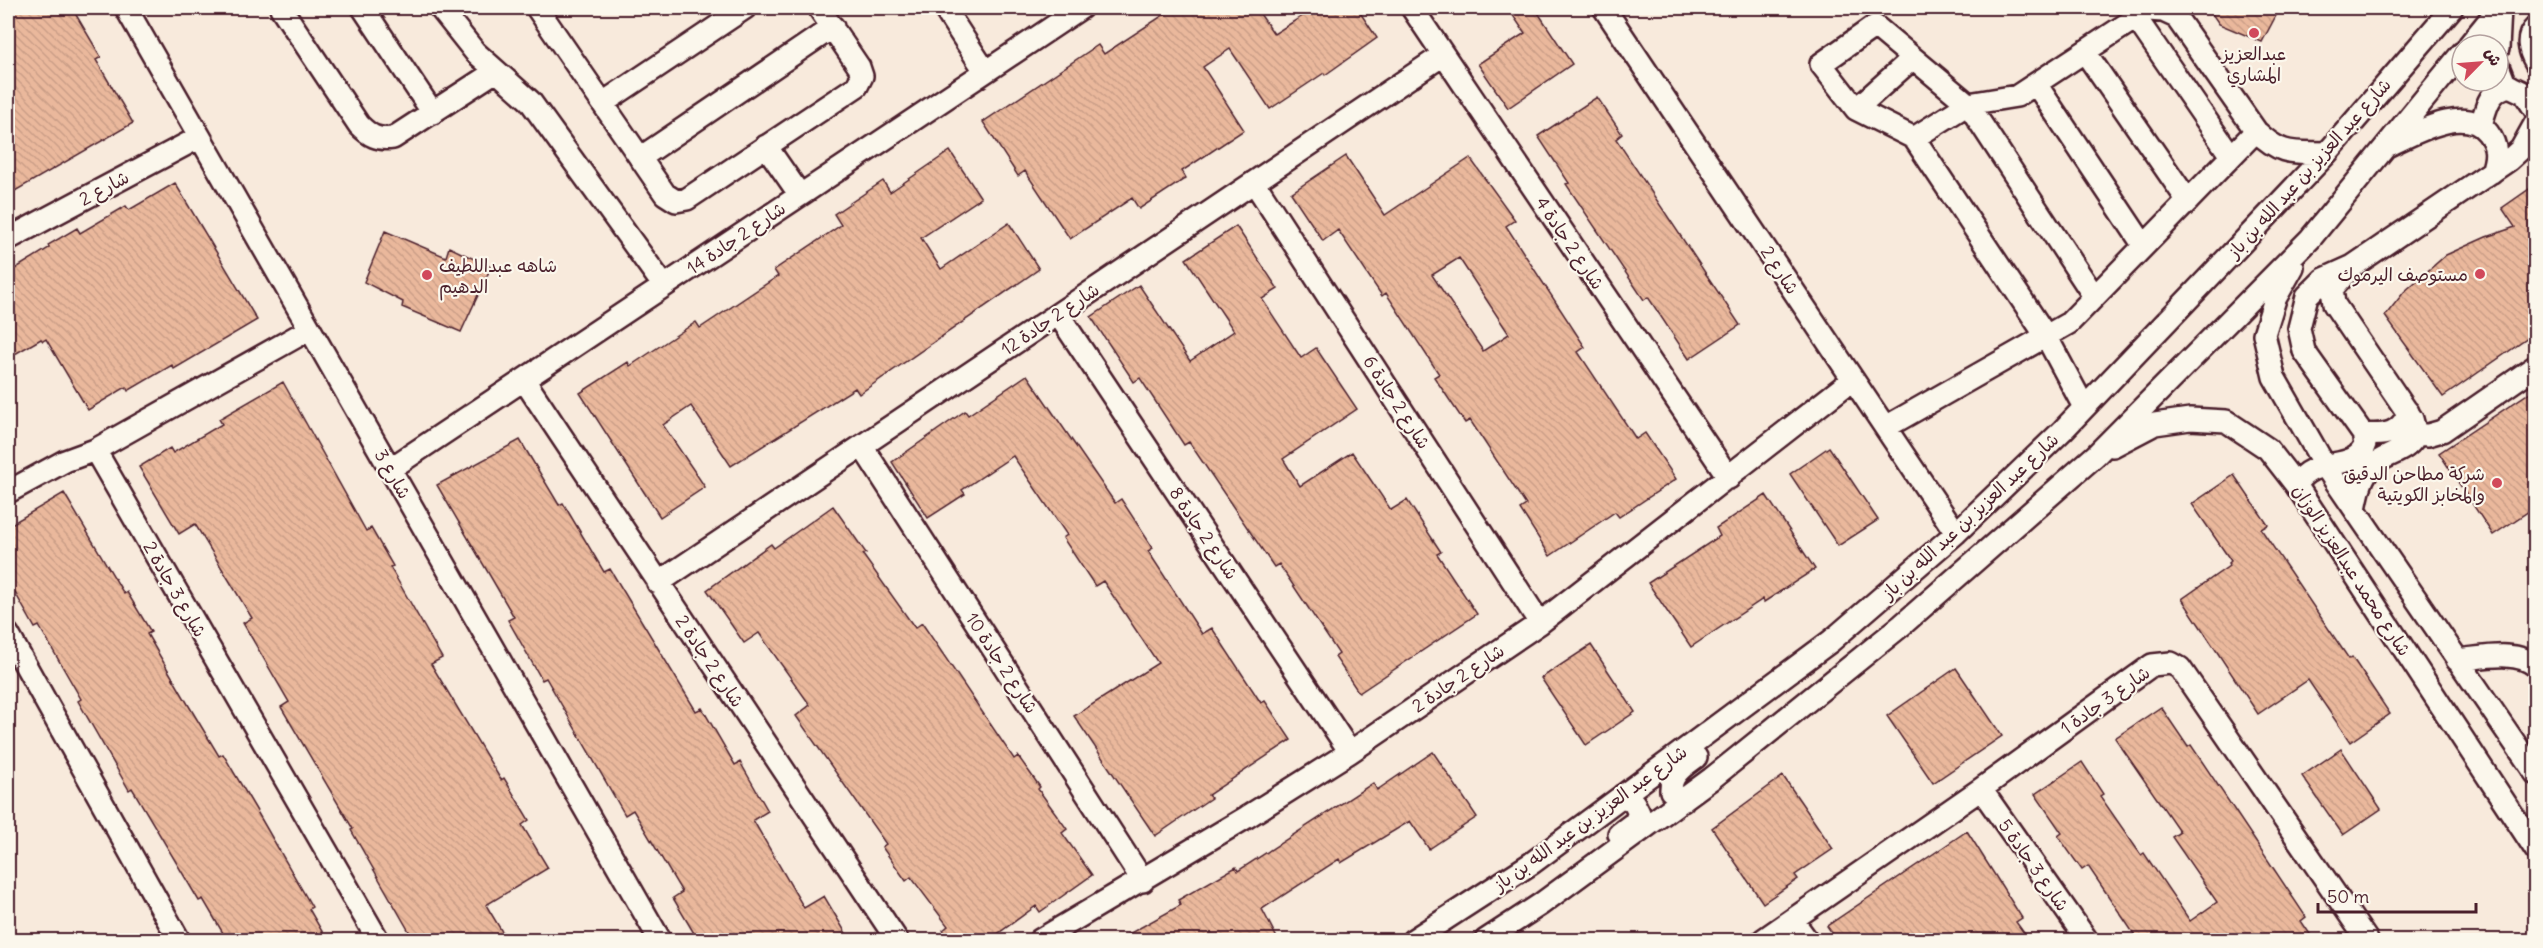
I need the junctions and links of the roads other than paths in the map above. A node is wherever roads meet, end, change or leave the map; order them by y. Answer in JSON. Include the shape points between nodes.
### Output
{"nodes":[{"id":1,"x":128,"y":8,"type":"edge"},
{"id":2,"x":281,"y":8,"type":"edge"},
{"id":3,"x":363,"y":8,"type":"edge"},
{"id":4,"x":440,"y":8,"type":"edge"},
{"id":5,"x":537,"y":8,"type":"edge"},
{"id":6,"x":745,"y":8,"type":"edge"},
{"id":7,"x":819,"y":8,"type":"edge"},
{"id":8,"x":944,"y":8,"type":"edge"},
{"id":9,"x":1081,"y":8,"type":"edge"},
{"id":10,"x":1412,"y":8,"type":"edge"},
{"id":11,"x":1604,"y":8,"type":"edge"},
{"id":12,"x":2452,"y":8,"type":"edge"},
{"id":13,"x":2499,"y":8,"type":"edge"},
{"id":14,"x":2136,"y":18,"type":"junction"},
{"id":15,"x":833,"y":27,"type":"junction"},
{"id":16,"x":2535,"y":27,"type":"edge"},
{"id":17,"x":2479,"y":33,"type":"edge"},
{"id":18,"x":2498,"y":33,"type":"edge"},
{"id":19,"x":2085,"y":52,"type":"junction"},
{"id":20,"x":1443,"y":55,"type":"junction"},
{"id":21,"x":1912,"y":58,"type":"junction"},
{"id":22,"x":2535,"y":63,"type":"edge"},
{"id":23,"x":2450,"y":68,"type":"edge"},
{"id":24,"x":496,"y":71,"type":"junction"},
{"id":25,"x":986,"y":71,"type":"junction"},
{"id":26,"x":2036,"y":84,"type":"junction"},
{"id":27,"x":2510,"y":86,"type":"edge"},
{"id":28,"x":2495,"y":93,"type":"edge"},
{"id":29,"x":2533,"y":101,"type":"edge"},
{"id":30,"x":603,"y":103,"type":"junction"},
{"id":31,"x":1968,"y":104,"type":"junction"},
{"id":32,"x":1856,"y":109,"type":"junction"},
{"id":33,"x":433,"y":113,"type":"junction"},
{"id":34,"x":2481,"y":125,"type":"junction"},
{"id":35,"x":2256,"y":131,"type":"junction"},
{"id":36,"x":2534,"y":132,"type":"edge"},
{"id":37,"x":200,"y":137,"type":"junction"},
{"id":38,"x":1914,"y":138,"type":"junction"},
{"id":39,"x":766,"y":146,"type":"junction"},
{"id":40,"x":2386,"y":147,"type":"junction"},
{"id":41,"x":2326,"y":153,"type":"junction"},
{"id":42,"x":2231,"y":156,"type":"junction"},
{"id":43,"x":640,"y":158,"type":"junction"},
{"id":44,"x":2492,"y":172,"type":"junction"},
{"id":45,"x":1254,"y":182,"type":"junction"},
{"id":46,"x":800,"y":195,"type":"junction"},
{"id":47,"x":2188,"y":201,"type":"junction"},
{"id":48,"x":8,"y":239,"type":"edge"},
{"id":49,"x":2310,"y":239,"type":"junction"},
{"id":50,"x":2144,"y":246,"type":"junction"},
{"id":51,"x":2353,"y":266,"type":"junction"},
{"id":52,"x":663,"y":286,"type":"junction"},
{"id":53,"x":2094,"y":296,"type":"junction"},
{"id":54,"x":2340,"y":313,"type":"junction"},
{"id":55,"x":1058,"y":314,"type":"junction"},
{"id":56,"x":2299,"y":322,"type":"junction"},
{"id":57,"x":310,"y":329,"type":"junction"},
{"id":58,"x":2046,"y":336,"type":"junction"},
{"id":59,"x":2535,"y":366,"type":"edge"},
{"id":60,"x":524,"y":380,"type":"junction"},
{"id":61,"x":1852,"y":380,"type":"junction"},
{"id":62,"x":2084,"y":407,"type":"junction"},
{"id":63,"x":2408,"y":412,"type":"junction"},
{"id":64,"x":1886,"y":427,"type":"junction"},
{"id":65,"x":2363,"y":434,"type":"junction"},
{"id":66,"x":2416,"y":434,"type":"junction"},
{"id":67,"x":861,"y":446,"type":"junction"},
{"id":68,"x":95,"y":450,"type":"junction"},
{"id":69,"x":2096,"y":455,"type":"junction"},
{"id":70,"x":2325,"y":466,"type":"junction"},
{"id":71,"x":390,"y":469,"type":"junction"},
{"id":72,"x":1729,"y":478,"type":"junction"},
{"id":73,"x":2296,"y":484,"type":"junction"},
{"id":74,"x":8,"y":492,"type":"edge"},
{"id":75,"x":2355,"y":509,"type":"junction"},
{"id":76,"x":1956,"y":533,"type":"junction"},
{"id":77,"x":658,"y":583,"type":"junction"},
{"id":78,"x":1540,"y":622,"type":"junction"},
{"id":79,"x":8,"y":634,"type":"edge"},
{"id":80,"x":2457,"y":660,"type":"junction"},
{"id":81,"x":2535,"y":666,"type":"edge"},
{"id":82,"x":1750,"y":701,"type":"junction"},
{"id":83,"x":1350,"y":752,"type":"junction"},
{"id":84,"x":2535,"y":774,"type":"edge"},
{"id":85,"x":1981,"y":789,"type":"junction"},
{"id":86,"x":1623,"y":795,"type":"junction"},
{"id":87,"x":1683,"y":801,"type":"junction"},
{"id":88,"x":2514,"y":817,"type":"junction"},
{"id":89,"x":2535,"y":831,"type":"edge"},
{"id":90,"x":2535,"y":850,"type":"edge"},
{"id":91,"x":1588,"y":867,"type":"junction"},
{"id":92,"x":1143,"y":881,"type":"junction"},
{"id":93,"x":1793,"y":921,"type":"junction"},
{"id":94,"x":1516,"y":933,"type":"edge"},
{"id":95,"x":179,"y":940,"type":"edge"},
{"id":96,"x":378,"y":940,"type":"edge"},
{"id":97,"x":660,"y":940,"type":"edge"},
{"id":98,"x":897,"y":940,"type":"edge"},
{"id":99,"x":1040,"y":940,"type":"edge"},
{"id":100,"x":1413,"y":940,"type":"edge"},
{"id":101,"x":1486,"y":940,"type":"edge"},
{"id":102,"x":1763,"y":940,"type":"edge"},
{"id":103,"x":1807,"y":940,"type":"edge"},
{"id":104,"x":2087,"y":940,"type":"edge"},
{"id":105,"x":2367,"y":940,"type":"edge"}],
"edges":[{"from":1,"to":37,"type":"street","name":"شارع 3"},
{"from":2,"to":33,"type":"street","via":[[370,136],[393,138]]},
{"from":3,"to":33,"type":"street"},
{"from":4,"to":24,"type":"street"},
{"from":5,"to":30,"type":"street"},
{"from":6,"to":30,"type":"street"},
{"from":7,"to":15,"type":"street"},
{"from":8,"to":25,"type":"street"},
{"from":9,"to":25,"type":"street","name":"شارع 2 جادة 14"},
{"from":10,"to":20,"type":"street","name":"شارع 2 جادة 4"},
{"from":11,"to":61,"type":"street","name":"شارع 2"},
{"from":12,"to":41,"type":"street","name":"شارع عبد العزيز بن عبد الله بن باز"},
{"from":13,"to":17,"type":"street"},
{"from":13,"to":18,"type":"street"},
{"from":14,"to":19,"type":"street"},
{"from":14,"to":35,"type":"street","via":[[2148,10],[2176,17]]},
{"from":14,"to":42,"type":"street"},
{"from":15,"to":39,"type":"street","via":[[859,67],[862,76],[857,86]]},
{"from":15,"to":43,"type":"street"},
{"from":16,"to":22,"type":"street","via":[[2529,41]]},
{"from":19,"to":26,"type":"street"},
{"from":19,"to":47,"type":"street"},
{"from":20,"to":45,"type":"street","name":"شارع 2 جادة 12"},
{"from":20,"to":72,"type":"street","name":"شارع 2 جادة 4"},
{"from":21,"to":31,"type":"street"},
{"from":21,"to":32,"type":"street"},
{"from":21,"to":32,"type":"street","via":[[1875,26],[1821,64]]},
{"from":23,"to":40,"type":"street","name":"شارع عبد العزيز بن عبد الله بن باز"},
{"from":24,"to":33,"type":"street"},
{"from":24,"to":52,"type":"street","via":[[530,101]]},
{"from":25,"to":46,"type":"street","name":"شارع 2 جادة 14"},
{"from":26,"to":31,"type":"street","via":[[2017,96]]},
{"from":26,"to":50,"type":"street"},
{"from":27,"to":29,"type":"street"},
{"from":28,"to":34,"type":"street"},
{"from":30,"to":43,"type":"street"},
{"from":31,"to":38,"type":"street"},
{"from":31,"to":53,"type":"street"},
{"from":32,"to":38,"type":"street"},
{"from":34,"to":40,"type":"street","via":[[2455,121]]},
{"from":34,"to":44,"type":"street","via":[[2496,150]]},
{"from":35,"to":41,"type":"street","via":[[2272,147],[2287,152]]},
{"from":35,"to":42,"type":"street"},
{"from":36,"to":44,"type":"street","via":[[2518,152]]},
{"from":37,"to":48,"type":"street","name":"شارع 2"},
{"from":37,"to":57,"type":"street","name":"شارع 3"},
{"from":38,"to":58,"type":"street"},
{"from":39,"to":43,"type":"street","via":[[682,201],[665,194]]},
{"from":39,"to":46,"type":"street"},
{"from":40,"to":49,"type":"street","name":"شارع عبد العزيز بن عبد الله بن باز"},
{"from":41,"to":62,"type":"street","name":"شارع عبد العزيز بن عبد الله بن باز"},
{"from":42,"to":47,"type":"street"},
{"from":44,"to":51,"type":"street"},
{"from":45,"to":55,"type":"street","name":"شارع 2 جادة 12"},
{"from":45,"to":78,"type":"street","name":"شارع 2 جادة 6"},
{"from":46,"to":52,"type":"street","name":"شارع 2 جادة 14"},
{"from":47,"to":50,"type":"street"},
{"from":49,"to":69,"type":"street","name":"شارع عبد العزيز بن عبد الله بن باز"},
{"from":49,"to":70,"type":"street","name":"شارع محمد عبدالعزيز الوزان","via":[[2275,299],[2264,334],[2274,376]]},
{"from":50,"to":53,"type":"street"},
{"from":51,"to":54,"type":"street","via":[[2332,289]]},
{"from":51,"to":56,"type":"street","via":[[2315,286],[2307,296]]},
{"from":52,"to":60,"type":"street","name":"شارع 2 جادة 14"},
{"from":53,"to":58,"type":"street","via":[[2069,323]]},
{"from":54,"to":56,"type":"street","via":[[2320,307]]},
{"from":54,"to":63,"type":"street"},
{"from":55,"to":67,"type":"street","name":"شارع 2 جادة 12"},
{"from":55,"to":83,"type":"street","name":"شارع 2 جادة 8"},
{"from":56,"to":65,"type":"street","via":[[2304,351]]},
{"from":57,"to":68,"type":"street"},
{"from":57,"to":71,"type":"street","name":"شارع 3"},
{"from":58,"to":62,"type":"street"},
{"from":58,"to":64,"type":"street"},
{"from":59,"to":66,"type":"street","via":[[2442,430]]},
{"from":60,"to":71,"type":"street","name":"شارع 2 جادة 14"},
{"from":60,"to":77,"type":"street","name":"شارع 2 جادة 2"},
{"from":61,"to":64,"type":"street","name":"شارع 2"},
{"from":61,"to":72,"type":"street","name":"شارع 2 جادة 2"},
{"from":62,"to":76,"type":"street","name":"شارع عبد العزيز بن عبد الله بن باز"},
{"from":63,"to":65,"type":"street","via":[[2403,425],[2391,433]]},
{"from":63,"to":66,"type":"street"},
{"from":64,"to":76,"type":"street","name":"شارع 2"},
{"from":65,"to":70,"type":"street","via":[[2365,444],[2360,455]]},
{"from":66,"to":75,"type":"street","via":[[2407,445],[2366,473]]},
{"from":67,"to":77,"type":"street","name":"شارع 2 جادة 12"},
{"from":67,"to":92,"type":"street","name":"شارع 2 جادة 10"},
{"from":68,"to":74,"type":"street","via":[[65,461]]},
{"from":68,"to":96,"type":"street","name":"شارع 3 جادة 2"},
{"from":69,"to":73,"type":"street","name":"شارع محمد عبدالعزيز الوزان","via":[[2155,424],[2190,419],[2226,421],[2268,449]]},
{"from":69,"to":87,"type":"street","name":"شارع عبد العزيز بن عبد الله بن باز","via":[[1902,625]]},
{"from":70,"to":73,"type":"street","via":[[2308,470]]},
{"from":70,"to":75,"type":"street","name":"شارع محمد عبدالعزيز الوزان"},
{"from":71,"to":97,"type":"street","name":"شارع 3"},
{"from":72,"to":78,"type":"street","name":"شارع 2 جادة 2"},
{"from":73,"to":88,"type":"street","name":"شارع محمد عبدالعزيز الوزان"},
{"from":75,"to":80,"type":"street","name":"شارع محمد عبدالعزيز الوزان"},
{"from":76,"to":82,"type":"street","name":"شارع عبد العزيز بن عبد الله بن باز","via":[[1830,642]]},
{"from":77,"to":98,"type":"street","name":"شارع 2 جادة 2"},
{"from":78,"to":83,"type":"street","name":"شارع 2 جادة 2"},
{"from":79,"to":95,"type":"street"},
{"from":80,"to":81,"type":"street","via":[[2516,656]]},
{"from":80,"to":84,"type":"street","name":"شارع محمد عبدالعزيز الوزان"},
{"from":82,"to":86,"type":"street","name":"شارع عبد العزيز بن عبد الله بن باز"},
{"from":82,"to":87,"type":"street","via":[[1737,723],[1679,769],[1670,782],[1671,790]]},
{"from":83,"to":92,"type":"street","name":"شارع 2 جادة 2"},
{"from":85,"to":93,"type":"street","name":"شارع 3 جادة 1"},
{"from":85,"to":104,"type":"street","name":"شارع 3 جادة 5"},
{"from":85,"to":105,"type":"street","name":"شارع 3 جادة 1","via":[[2152,665],[2171,663],[2180,668]]},
{"from":86,"to":91,"type":"street","via":[[1634,803],[1638,813],[1635,822]]},
{"from":86,"to":100,"type":"street","name":"شارع عبد العزيز بن عبد الله بن باز","via":[[1532,863]]},
{"from":87,"to":91,"type":"street","name":"شارع عبد العزيز بن عبد الله بن باز"},
{"from":88,"to":89,"type":"street","via":[[2530,823]]},
{"from":88,"to":90,"type":"street","name":"شارع محمد عبدالعزيز الوزان"},
{"from":91,"to":94,"type":"street","name":"شارع عبد العزيز بن عبد الله بن باز"},
{"from":92,"to":99,"type":"street","name":"شارع 2 جادة 2"},
{"from":93,"to":102,"type":"street","name":"شارع 3 جادة 1"},
{"from":93,"to":103,"type":"street"},
{"from":94,"to":101,"type":"street","name":"شارع عبد العزيز بن عبد الله بن باز"}]}
